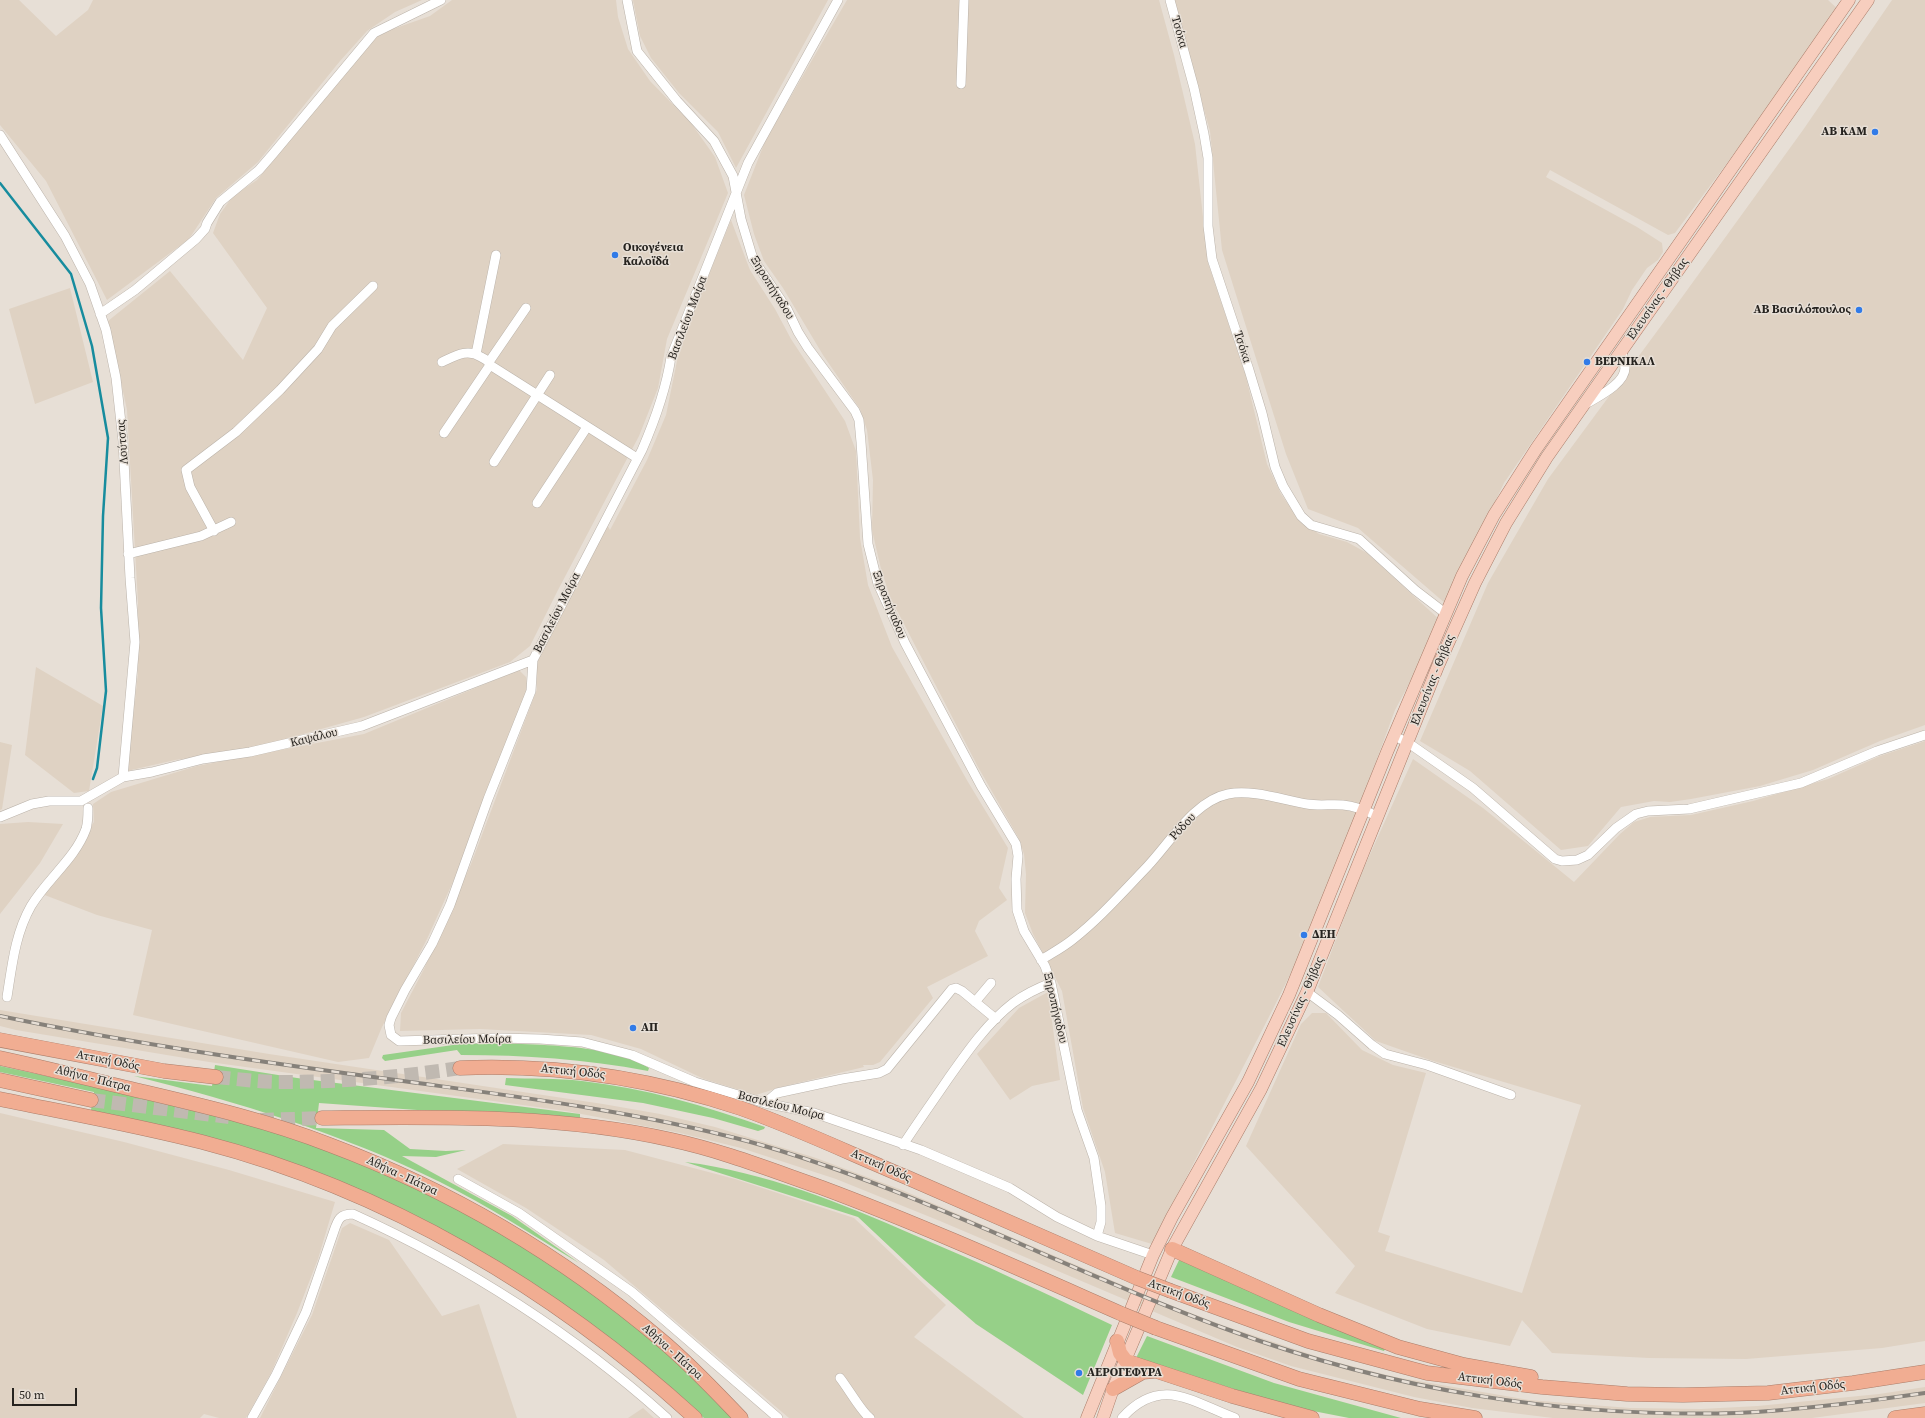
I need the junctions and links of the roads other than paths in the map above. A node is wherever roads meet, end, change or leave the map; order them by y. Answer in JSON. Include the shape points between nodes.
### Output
{"nodes":[{"id":1,"x":441,"y":0,"type":"edge"},
{"id":2,"x":626,"y":0,"type":"edge"},
{"id":3,"x":838,"y":0,"type":"edge"},
{"id":4,"x":964,"y":0,"type":"edge"},
{"id":5,"x":1170,"y":0,"type":"edge"},
{"id":6,"x":1849,"y":0,"type":"edge"},
{"id":7,"x":1868,"y":0,"type":"edge"},
{"id":8,"x":961,"y":84,"type":"dead end"},
{"id":9,"x":0,"y":135,"type":"edge"},
{"id":10,"x":736,"y":192,"type":"junction"},
{"id":11,"x":496,"y":255,"type":"dead end"},
{"id":12,"x":373,"y":286,"type":"dead end"},
{"id":13,"x":526,"y":308,"type":"dead end"},
{"id":14,"x":100,"y":314,"type":"junction"},
{"id":15,"x":476,"y":354,"type":"junction"},
{"id":16,"x":442,"y":362,"type":"dead end"},
{"id":17,"x":490,"y":363,"type":"junction"},
{"id":18,"x":550,"y":375,"type":"dead end"},
{"id":19,"x":537,"y":395,"type":"junction"},
{"id":20,"x":587,"y":427,"type":"junction"},
{"id":21,"x":444,"y":433,"type":"dead end"},
{"id":22,"x":637,"y":458,"type":"junction"},
{"id":23,"x":494,"y":462,"type":"dead end"},
{"id":24,"x":537,"y":503,"type":"dead end"},
{"id":25,"x":231,"y":522,"type":"dead end"},
{"id":26,"x":214,"y":531,"type":"junction"},
{"id":27,"x":128,"y":554,"type":"junction"},
{"id":28,"x":1445,"y":613,"type":"junction"},
{"id":29,"x":533,"y":660,"type":"junction"},
{"id":30,"x":1925,"y":735,"type":"edge"},
{"id":31,"x":1394,"y":736,"type":"junction"},
{"id":32,"x":1407,"y":742,"type":"junction"},
{"id":33,"x":123,"y":777,"type":"junction"},
{"id":34,"x":88,"y":808,"type":"dead end"},
{"id":35,"x":1365,"y":810,"type":"junction"},
{"id":36,"x":1377,"y":816,"type":"junction"},
{"id":37,"x":0,"y":817,"type":"edge"},
{"id":38,"x":1041,"y":960,"type":"junction"},
{"id":39,"x":991,"y":983,"type":"dead end"},
{"id":40,"x":1051,"y":983,"type":"junction"},
{"id":41,"x":1307,"y":992,"type":"junction"},
{"id":42,"x":7,"y":997,"type":"dead end"},
{"id":43,"x":975,"y":1002,"type":"junction"},
{"id":44,"x":996,"y":1019,"type":"junction"},
{"id":45,"x":0,"y":1040,"type":"edge"},
{"id":46,"x":0,"y":1058,"type":"edge"},
{"id":47,"x":460,"y":1068,"type":"tunnel mouth"},
{"id":48,"x":216,"y":1077,"type":"tunnel mouth"},
{"id":49,"x":0,"y":1080,"type":"edge"},
{"id":50,"x":1511,"y":1095,"type":"dead end"},
{"id":51,"x":0,"y":1099,"type":"edge"},
{"id":52,"x":91,"y":1100,"type":"tunnel mouth"},
{"id":53,"x":765,"y":1103,"type":"junction"},
{"id":54,"x":322,"y":1118,"type":"tunnel mouth"},
{"id":55,"x":903,"y":1144,"type":"junction"},
{"id":56,"x":458,"y":1179,"type":"dead end"},
{"id":57,"x":1098,"y":1236,"type":"junction"},
{"id":58,"x":1172,"y":1249,"type":"junction"},
{"id":59,"x":1153,"y":1255,"type":"junction"},
{"id":60,"x":661,"y":1340,"type":"junction"},
{"id":61,"x":1117,"y":1341,"type":"junction"},
{"id":62,"x":1126,"y":1361,"type":"junction"},
{"id":63,"x":1155,"y":1371,"type":"junction"},
{"id":64,"x":1925,"y":1372,"type":"edge"},
{"id":65,"x":840,"y":1378,"type":"dead end"},
{"id":66,"x":1114,"y":1389,"type":"junction"},
{"id":67,"x":1565,"y":1390,"type":"junction"},
{"id":68,"x":1925,"y":1414,"type":"edge"},
{"id":69,"x":252,"y":1418,"type":"edge"},
{"id":70,"x":667,"y":1418,"type":"edge"},
{"id":71,"x":695,"y":1418,"type":"edge"},
{"id":72,"x":741,"y":1418,"type":"edge"},
{"id":73,"x":752,"y":1418,"type":"edge"},
{"id":74,"x":778,"y":1418,"type":"edge"},
{"id":75,"x":870,"y":1418,"type":"edge"},
{"id":76,"x":1087,"y":1418,"type":"edge"},
{"id":77,"x":1103,"y":1418,"type":"edge"},
{"id":78,"x":1122,"y":1418,"type":"edge"},
{"id":79,"x":1235,"y":1418,"type":"edge"},
{"id":80,"x":1312,"y":1418,"type":"edge"},
{"id":81,"x":1475,"y":1418,"type":"edge"},
{"id":82,"x":1895,"y":1418,"type":"edge"}],
"edges":[{"from":1,"to":14,"type":"street","via":[[374,33],[259,170],[220,202],[206,223],[205,229],[196,239],[135,290]]},
{"from":2,"to":10,"type":"street","name":"Ξηροπήγαδου","via":[[637,51],[677,101],[714,141],[733,176]]},
{"from":3,"to":10,"type":"street","name":"Βασιλείου Μοίρα","via":[[762,138]]},
{"from":4,"to":8,"type":"street"},
{"from":5,"to":28,"type":"street","name":"Τσόκα","via":[[1194,88],[1208,158],[1208,226],[1212,259],[1249,370],[1275,467],[1283,486],[1295,507],[1311,525],[1359,539],[1415,590]]},
{"from":6,"to":28,"type":"main road","name":"Ελευσίνας - Θήβας","via":[[1519,474],[1478,544]]},
{"from":7,"to":32,"type":"main road","name":"Ελευσίνας - Θήβας","via":[[1530,483],[1490,552],[1457,621]]},
{"from":9,"to":14,"type":"street","name":"Λούτσας","via":[[65,236],[96,298]]},
{"from":10,"to":22,"type":"street","name":"Βασιλείου Μοίρα","via":[[671,357],[664,393]]},
{"from":10,"to":38,"type":"street","name":"Ξηροπήγαδου","via":[[741,219],[754,259],[808,348],[859,420],[868,544],[878,584],[942,714],[1016,844],[1017,910],[1024,931]]},
{"from":11,"to":15,"type":"street"},
{"from":12,"to":26,"type":"street","via":[[332,326],[314,355],[280,390],[236,432],[186,470],[190,487]]},
{"from":13,"to":17,"type":"street"},
{"from":14,"to":27,"type":"street","name":"Λούτσας","via":[[106,330],[121,410]]},
{"from":15,"to":16,"type":"street","via":[[463,352]]},
{"from":15,"to":17,"type":"street"},
{"from":17,"to":19,"type":"street"},
{"from":17,"to":21,"type":"street"},
{"from":18,"to":19,"type":"street"},
{"from":19,"to":20,"type":"street"},
{"from":19,"to":23,"type":"street"},
{"from":20,"to":22,"type":"street"},
{"from":20,"to":24,"type":"street"},
{"from":22,"to":29,"type":"street","name":"Βασιλείου Μοίρα"},
{"from":25,"to":26,"type":"street"},
{"from":26,"to":27,"type":"street"},
{"from":27,"to":33,"type":"street","name":"Λούτσας","via":[[135,642]]},
{"from":28,"to":31,"type":"main road","name":"Ελευσίνας - Θήβας"},
{"from":29,"to":33,"type":"street","name":"Καψάλου","via":[[362,726],[250,752],[203,758]]},
{"from":29,"to":53,"type":"street","name":"Βασιλείου Μοίρα","via":[[531,691],[450,905],[432,944],[395,1008],[389,1025],[391,1035],[399,1041],[498,1038],[582,1042],[632,1055],[695,1082]]},
{"from":30,"to":32,"type":"street","via":[[1876,751],[1801,783],[1689,809],[1636,814],[1616,828],[1588,855],[1578,860],[1562,861],[1555,859],[1473,788]]},
{"from":31,"to":32,"type":"street"},
{"from":31,"to":35,"type":"main road","name":"Ελευσίνας - Θήβας"},
{"from":32,"to":36,"type":"main road","name":"Ελευσίνας - Θήβας"},
{"from":33,"to":37,"type":"street","name":"Καψάλου","via":[[81,801],[32,804]]},
{"from":34,"to":42,"type":"street","via":[[86,828],[78,845],[43,888],[23,923],[14,954]]},
{"from":35,"to":36,"type":"street","name":"Ρόδου"},
{"from":35,"to":38,"type":"street","name":"Ρόδου","via":[[1344,805],[1320,805],[1240,793],[1220,796],[1195,813],[1087,928]]},
{"from":35,"to":59,"type":"main road","name":"Ελευσίνας - Θήβας","via":[[1269,1039]]},
{"from":36,"to":41,"type":"main road","name":"Ελευσίνας - Θήβας"},
{"from":38,"to":40,"type":"street","name":"Ξηροπήγαδου"},
{"from":39,"to":43,"type":"street"},
{"from":40,"to":44,"type":"street","via":[[1013,1003]]},
{"from":40,"to":57,"type":"street","name":"Ξηροπήγαδου","via":[[1077,1110],[1094,1158],[1101,1206]]},
{"from":41,"to":50,"type":"street","via":[[1385,1054],[1427,1065]]},
{"from":41,"to":58,"type":"main road","name":"Ελευσίνας - Θήβας","via":[[1261,1089]]},
{"from":43,"to":44,"type":"street"},
{"from":43,"to":53,"type":"street","via":[[962,991],[952,989],[883,1072],[777,1093]]},
{"from":44,"to":55,"type":"street","via":[[961,1061]]},
{"from":45,"to":48,"type":"highway","name":"Αττική Οδός","via":[[164,1071]]},
{"from":46,"to":60,"type":"highway","name":"Αθήνα - Πάτρα","via":[[213,1108],[296,1133],[363,1158],[454,1201],[532,1245],[600,1291]]},
{"from":47,"to":67,"type":"highway","name":"Αττική Οδός","bridge":true,"via":[[549,1068],[604,1074],[691,1093],[740,1108],[835,1146],[1137,1278],[1308,1341],[1427,1373]]},
{"from":49,"to":52,"type":"highway"},
{"from":51,"to":71,"type":"highway","via":[[204,1142],[284,1168],[381,1208],[476,1256],[545,1299],[615,1349]]},
{"from":53,"to":55,"type":"street","name":"Βασιλείου Μοίρα","via":[[814,1113]]},
{"from":54,"to":81,"type":"highway","bridge":true,"via":[[529,1120],[601,1127],[673,1140],[746,1160],[882,1210],[1156,1328],[1299,1379],[1420,1409]]},
{"from":55,"to":57,"type":"street","name":"Βασιλείου Μοίρα","via":[[987,1177],[1057,1217]]},
{"from":56,"to":74,"type":"street","via":[[519,1213],[632,1292]]},
{"from":57,"to":59,"type":"street","name":"Βασιλείου Μοίρα"},
{"from":58,"to":59,"type":"main road"},
{"from":58,"to":62,"type":"main road","name":"Ελευσίνας - Θήβας"},
{"from":58,"to":67,"type":"highway","via":[[1319,1315],[1398,1347],[1464,1365],[1543,1380]]},
{"from":59,"to":61,"type":"main road","name":"Ελευσίνας - Θήβας"},
{"from":60,"to":72,"type":"highway","name":"Αθήνα - Πάτρα"},
{"from":60,"to":73,"type":"highway","via":[[725,1392]]},
{"from":61,"to":62,"type":"highway","via":[[1120,1353]]},
{"from":61,"to":76,"type":"main road","name":"Ελευσίνας - Θήβας"},
{"from":62,"to":63,"type":"highway"},
{"from":62,"to":66,"type":"main road","name":"Ελευσίνας - Θήβας"},
{"from":63,"to":66,"type":"highway","via":[[1143,1372]]},
{"from":63,"to":80,"type":"highway","via":[[1277,1410]]},
{"from":64,"to":67,"type":"highway","name":"Αττική Οδός","via":[[1768,1392],[1675,1395]]},
{"from":65,"to":75,"type":"street","via":[[854,1395],[864,1414]]},
{"from":66,"to":77,"type":"main road","name":"Ελευσίνας - Θήβας"},
{"from":68,"to":82,"type":"highway"},
{"from":69,"to":70,"type":"street","via":[[306,1312],[339,1218],[344,1214],[353,1214],[426,1250],[503,1296],[591,1356]]},
{"from":78,"to":79,"type":"street","via":[[1133,1406],[1160,1394],[1173,1394]]}]}
